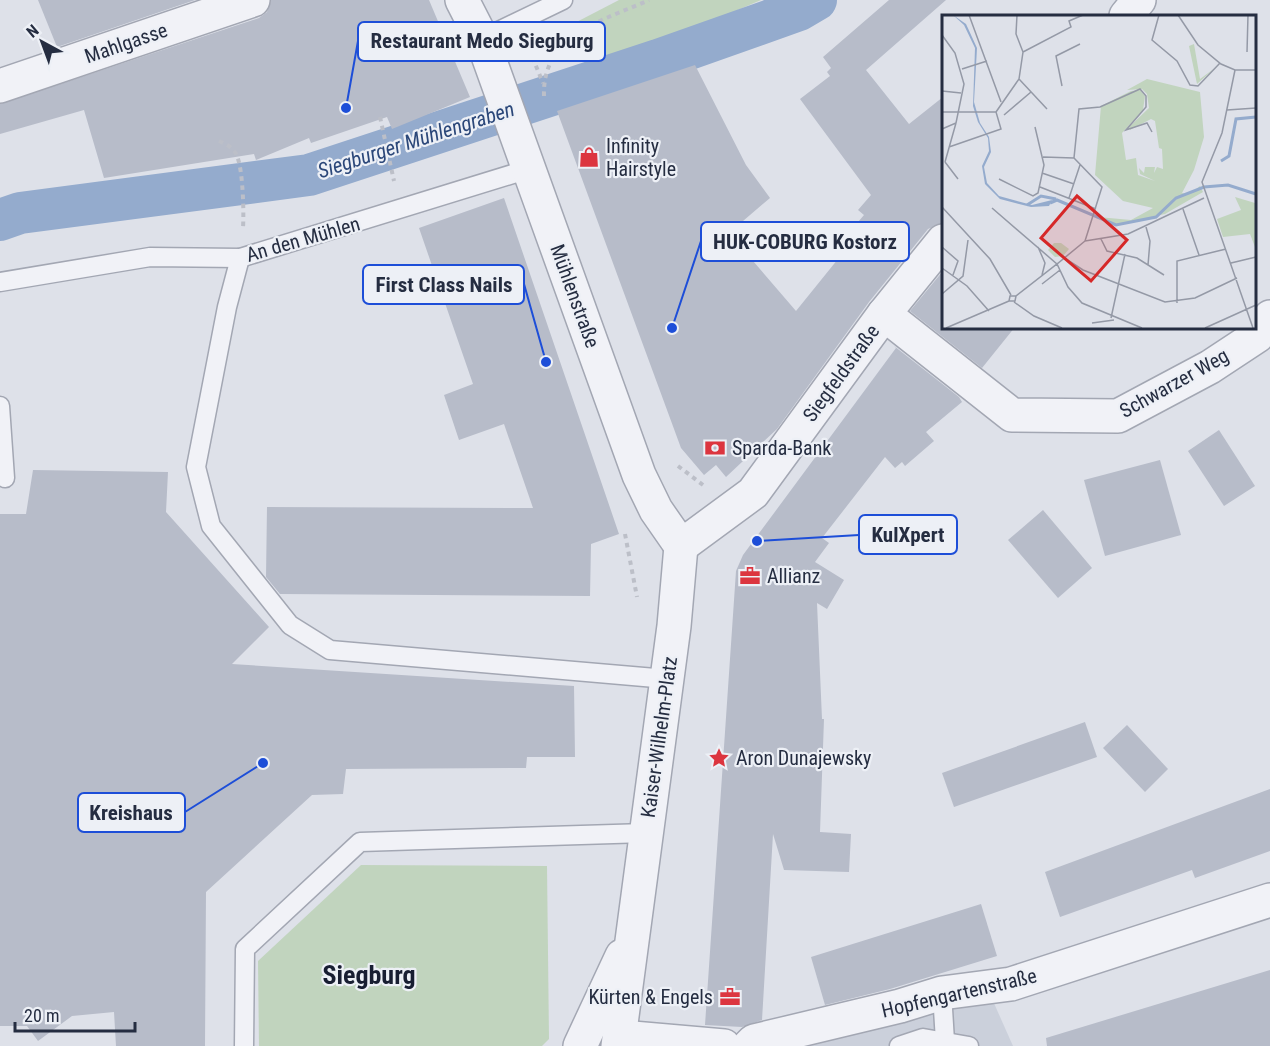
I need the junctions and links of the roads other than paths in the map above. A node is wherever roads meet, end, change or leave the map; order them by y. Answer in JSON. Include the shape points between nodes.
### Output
{"nodes":[{"id":1,"x":253,"y":0,"type":"edge"},
{"id":2,"x":462,"y":0,"type":"edge"},
{"id":3,"x":563,"y":0,"type":"edge"},
{"id":4,"x":1139,"y":0,"type":"edge"},
{"id":5,"x":1127,"y":15,"type":"edge"},
{"id":6,"x":482,"y":39,"type":"junction"},
{"id":7,"x":0,"y":86,"type":"edge"},
{"id":8,"x":529,"y":169,"type":"junction"},
{"id":9,"x":942,"y":243,"type":"edge"},
{"id":10,"x":240,"y":258,"type":"junction"},
{"id":11,"x":0,"y":282,"type":"edge"},
{"id":12,"x":884,"y":314,"type":"junction"},
{"id":13,"x":1270,"y":317,"type":"edge"},
{"id":14,"x":0,"y":406,"type":"edge"},
{"id":15,"x":5,"y":478,"type":"dead end"},
{"id":16,"x":681,"y":546,"type":"junction"},
{"id":17,"x":667,"y":679,"type":"junction"},
{"id":18,"x":646,"y":833,"type":"junction"},
{"id":19,"x":1270,"y":900,"type":"edge"},
{"id":20,"x":635,"y":927,"type":"junction"},
{"id":21,"x":942,"y":993,"type":"junction"},
{"id":22,"x":620,"y":1041,"type":"edge"},
{"id":23,"x":945,"y":1041,"type":"junction"},
{"id":24,"x":746,"y":1045,"type":"edge"},
{"id":25,"x":244,"y":1046,"type":"edge"},
{"id":26,"x":580,"y":1046,"type":"edge"},
{"id":27,"x":899,"y":1046,"type":"edge"},
{"id":28,"x":969,"y":1046,"type":"edge"}],
"edges":[{"from":1,"to":7,"type":"street","name":"Mahlgasse"},
{"from":2,"to":6,"type":"street","name":"Mühlenstraße"},
{"from":3,"to":6,"type":"lane"},
{"from":4,"to":5,"type":"street"},
{"from":6,"to":8,"type":"street","name":"Mühlenstraße"},
{"from":8,"to":10,"type":"lane","name":"An den Mühlen"},
{"from":8,"to":16,"type":"street","name":"Mühlenstraße","via":[[639,474],[656,510]]},
{"from":9,"to":12,"type":"street","name":"Siegfeldstraße"},
{"from":10,"to":11,"type":"lane","name":"An den Mühlen","via":[[150,257]]},
{"from":10,"to":17,"type":"lane","via":[[196,467],[211,526],[290,625],[330,650]]},
{"from":12,"to":13,"type":"street","name":"Schwarzer Weg","via":[[1012,415],[1119,416],[1257,336]]},
{"from":12,"to":16,"type":"street","name":"Siegfeldstraße","via":[[753,493]]},
{"from":14,"to":15,"type":"lane"},
{"from":16,"to":17,"type":"street","name":"Kaiser-Wilhelm-Platz"},
{"from":17,"to":18,"type":"street","name":"Kaiser-Wilhelm-Platz"},
{"from":18,"to":20,"type":"street","name":"Kaiser-Wilhelm-Platz"},
{"from":18,"to":25,"type":"lane","via":[[360,842],[244,949]]},
{"from":19,"to":21,"type":"street","name":"Hopfengartenstraße","via":[[1011,984]]},
{"from":20,"to":22,"type":"street","name":"Kaiser-Wilhelm-Platz"},
{"from":20,"to":26,"type":"street","name":"Kaiser-Wilhelm-Platz"},
{"from":21,"to":23,"type":"lane"},
{"from":21,"to":24,"type":"street","name":"Hopfengartenstraße"},
{"from":22,"to":24,"type":"street","name":"Hopfengartenstraße"},
{"from":23,"to":27,"type":"lane","via":[[923,1038]]},
{"from":23,"to":28,"type":"lane"}]}
